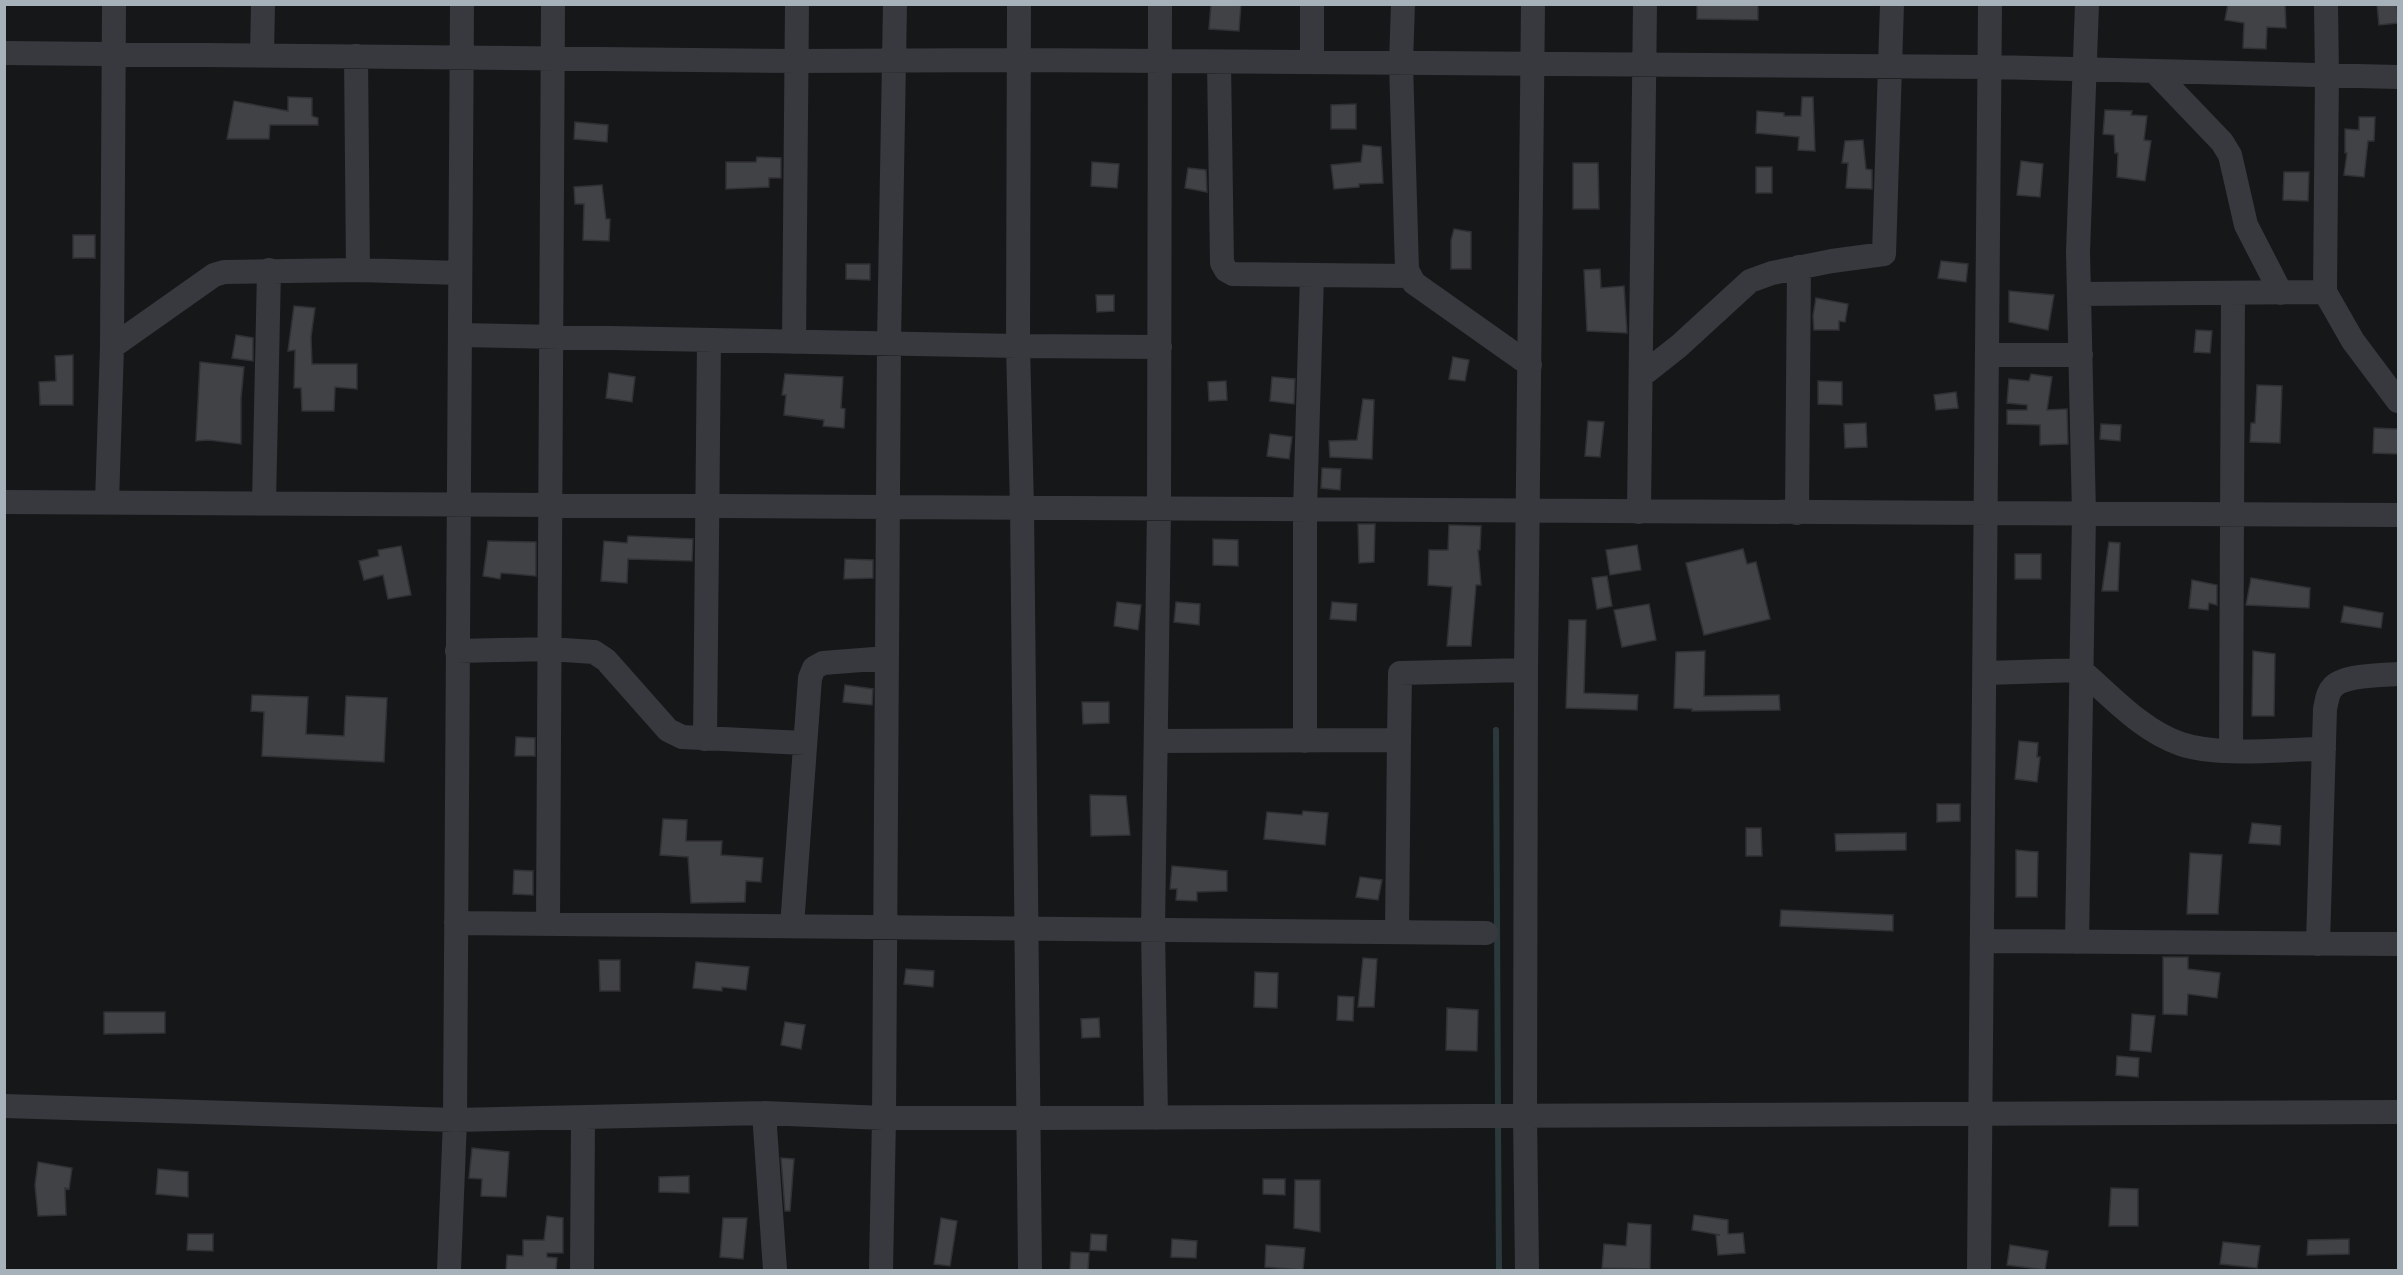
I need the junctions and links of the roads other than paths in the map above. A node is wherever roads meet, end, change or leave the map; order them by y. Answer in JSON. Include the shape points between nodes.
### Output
{"nodes":[{"id":1,"x":114,"y":4,"type":"edge"},
{"id":2,"x":263,"y":4,"type":"edge"},
{"id":3,"x":462,"y":4,"type":"edge"},
{"id":4,"x":553,"y":4,"type":"edge"},
{"id":5,"x":797,"y":4,"type":"edge"},
{"id":6,"x":895,"y":4,"type":"edge"},
{"id":7,"x":1019,"y":4,"type":"edge"},
{"id":8,"x":1160,"y":4,"type":"edge"},
{"id":9,"x":1312,"y":4,"type":"edge"},
{"id":10,"x":1403,"y":4,"type":"edge"},
{"id":11,"x":1533,"y":4,"type":"edge"},
{"id":12,"x":1645,"y":4,"type":"edge"},
{"id":13,"x":1892,"y":4,"type":"edge"},
{"id":14,"x":1990,"y":4,"type":"edge"},
{"id":15,"x":2087,"y":4,"type":"edge"},
{"id":16,"x":2326,"y":4,"type":"edge"},
{"id":17,"x":4,"y":53,"type":"edge"},
{"id":18,"x":114,"y":54,"type":"junction"},
{"id":19,"x":262,"y":55,"type":"junction"},
{"id":20,"x":356,"y":56,"type":"junction"},
{"id":21,"x":462,"y":56,"type":"junction"},
{"id":22,"x":552,"y":57,"type":"junction"},
{"id":23,"x":895,"y":60,"type":"junction"},
{"id":24,"x":1019,"y":60,"type":"junction"},
{"id":25,"x":797,"y":61,"type":"junction"},
{"id":26,"x":1160,"y":61,"type":"junction"},
{"id":27,"x":1219,"y":62,"type":"junction"},
{"id":28,"x":1312,"y":62,"type":"junction"},
{"id":29,"x":1401,"y":63,"type":"junction"},
{"id":30,"x":1532,"y":64,"type":"junction"},
{"id":31,"x":1644,"y":65,"type":"junction"},
{"id":32,"x":1890,"y":67,"type":"junction"},
{"id":33,"x":1990,"y":67,"type":"junction"},
{"id":34,"x":2086,"y":70,"type":"junction"},
{"id":35,"x":2154,"y":71,"type":"junction"},
{"id":36,"x":2327,"y":75,"type":"junction"},
{"id":37,"x":2398,"y":77,"type":"edge"},
{"id":38,"x":1799,"y":267,"type":"junction"},
{"id":39,"x":269,"y":270,"type":"junction"},
{"id":40,"x":358,"y":270,"type":"junction"},
{"id":41,"x":460,"y":273,"type":"junction"},
{"id":42,"x":1312,"y":275,"type":"junction"},
{"id":43,"x":1409,"y":276,"type":"junction"},
{"id":44,"x":2325,"y":292,"type":"junction"},
{"id":45,"x":2233,"y":293,"type":"junction"},
{"id":46,"x":2281,"y":293,"type":"junction"},
{"id":47,"x":2079,"y":294,"type":"junction"},
{"id":48,"x":460,"y":335,"type":"junction"},
{"id":49,"x":551,"y":337,"type":"junction"},
{"id":50,"x":709,"y":341,"type":"junction"},
{"id":51,"x":794,"y":342,"type":"junction"},
{"id":52,"x":889,"y":342,"type":"junction"},
{"id":53,"x":1018,"y":346,"type":"junction"},
{"id":54,"x":112,"y":347,"type":"junction"},
{"id":55,"x":1160,"y":347,"type":"junction"},
{"id":56,"x":1988,"y":355,"type":"junction"},
{"id":57,"x":2081,"y":355,"type":"junction"},
{"id":58,"x":1530,"y":365,"type":"junction"},
{"id":59,"x":1641,"y":376,"type":"junction"},
{"id":60,"x":2398,"y":401,"type":"edge"},
{"id":61,"x":4,"y":502,"type":"edge"},
{"id":62,"x":107,"y":502,"type":"junction"},
{"id":63,"x":264,"y":503,"type":"junction"},
{"id":64,"x":458,"y":504,"type":"junction"},
{"id":65,"x":707,"y":504,"type":"junction"},
{"id":66,"x":549,"y":505,"type":"junction"},
{"id":67,"x":889,"y":507,"type":"junction"},
{"id":68,"x":1022,"y":508,"type":"junction"},
{"id":69,"x":1160,"y":509,"type":"junction"},
{"id":70,"x":1305,"y":510,"type":"junction"},
{"id":71,"x":1528,"y":512,"type":"junction"},
{"id":72,"x":1639,"y":512,"type":"junction"},
{"id":73,"x":1797,"y":513,"type":"junction"},
{"id":74,"x":1987,"y":514,"type":"junction"},
{"id":75,"x":2084,"y":514,"type":"junction"},
{"id":76,"x":2232,"y":514,"type":"junction"},
{"id":77,"x":2398,"y":515,"type":"edge"},
{"id":78,"x":549,"y":649,"type":"junction"},
{"id":79,"x":457,"y":651,"type":"junction"},
{"id":80,"x":887,"y":658,"type":"junction"},
{"id":81,"x":1526,"y":670,"type":"junction"},
{"id":82,"x":2081,"y":670,"type":"junction"},
{"id":83,"x":1986,"y":673,"type":"junction"},
{"id":84,"x":2398,"y":674,"type":"edge"},
{"id":85,"x":705,"y":739,"type":"junction"},
{"id":86,"x":1399,"y":740,"type":"junction"},
{"id":87,"x":1156,"y":741,"type":"junction"},
{"id":88,"x":1305,"y":741,"type":"junction"},
{"id":89,"x":805,"y":743,"type":"junction"},
{"id":90,"x":2324,"y":749,"type":"junction"},
{"id":91,"x":2231,"y":750,"type":"junction"},
{"id":92,"x":456,"y":923,"type":"junction"},
{"id":93,"x":548,"y":924,"type":"junction"},
{"id":94,"x":792,"y":926,"type":"junction"},
{"id":95,"x":885,"y":927,"type":"junction"},
{"id":96,"x":1027,"y":927,"type":"junction"},
{"id":97,"x":1153,"y":929,"type":"junction"},
{"id":98,"x":1397,"y":932,"type":"junction"},
{"id":99,"x":1486,"y":933,"type":"dead end"},
{"id":100,"x":1983,"y":941,"type":"junction"},
{"id":101,"x":2077,"y":942,"type":"junction"},
{"id":102,"x":2318,"y":944,"type":"junction"},
{"id":103,"x":2398,"y":944,"type":"edge"},
{"id":104,"x":4,"y":1106,"type":"edge"},
{"id":105,"x":2398,"y":1112,"type":"edge"},
{"id":106,"x":764,"y":1113,"type":"junction"},
{"id":107,"x":1979,"y":1114,"type":"junction"},
{"id":108,"x":1525,"y":1116,"type":"junction"},
{"id":109,"x":884,"y":1118,"type":"junction"},
{"id":110,"x":1029,"y":1118,"type":"junction"},
{"id":111,"x":1156,"y":1118,"type":"junction"},
{"id":112,"x":583,"y":1119,"type":"junction"},
{"id":113,"x":455,"y":1120,"type":"junction"},
{"id":114,"x":449,"y":1270,"type":"edge"},
{"id":115,"x":582,"y":1270,"type":"edge"},
{"id":116,"x":775,"y":1270,"type":"edge"},
{"id":117,"x":881,"y":1270,"type":"edge"},
{"id":118,"x":1030,"y":1270,"type":"edge"},
{"id":119,"x":1527,"y":1270,"type":"edge"},
{"id":120,"x":1979,"y":1270,"type":"edge"}],
"edges":[{"from":1,"to":18,"type":"street"},
{"from":2,"to":19,"type":"street"},
{"from":3,"to":21,"type":"street"},
{"from":4,"to":22,"type":"street"},
{"from":5,"to":25,"type":"street"},
{"from":6,"to":23,"type":"street"},
{"from":7,"to":24,"type":"street"},
{"from":8,"to":26,"type":"street"},
{"from":9,"to":28,"type":"street"},
{"from":10,"to":29,"type":"street"},
{"from":11,"to":30,"type":"street"},
{"from":12,"to":31,"type":"street"},
{"from":13,"to":32,"type":"street"},
{"from":14,"to":33,"type":"street"},
{"from":15,"to":34,"type":"street"},
{"from":16,"to":36,"type":"street"},
{"from":17,"to":18,"type":"street"},
{"from":18,"to":19,"type":"street"},
{"from":18,"to":54,"type":"street"},
{"from":19,"to":20,"type":"street"},
{"from":20,"to":21,"type":"street"},
{"from":20,"to":40,"type":"street"},
{"from":21,"to":22,"type":"street"},
{"from":21,"to":41,"type":"street"},
{"from":22,"to":25,"type":"street"},
{"from":22,"to":49,"type":"street"},
{"from":23,"to":24,"type":"street"},
{"from":23,"to":25,"type":"street"},
{"from":23,"to":52,"type":"street"},
{"from":24,"to":26,"type":"street"},
{"from":24,"to":53,"type":"street"},
{"from":25,"to":51,"type":"street"},
{"from":26,"to":27,"type":"street"},
{"from":26,"to":55,"type":"street"},
{"from":27,"to":28,"type":"street"},
{"from":27,"to":42,"type":"street","via":[[1222,262],[1233,274]]},
{"from":28,"to":29,"type":"street"},
{"from":29,"to":30,"type":"street"},
{"from":29,"to":43,"type":"street"},
{"from":30,"to":31,"type":"street"},
{"from":30,"to":58,"type":"street"},
{"from":31,"to":32,"type":"street"},
{"from":31,"to":59,"type":"street"},
{"from":32,"to":33,"type":"street"},
{"from":32,"to":38,"type":"street","via":[[1884,254]]},
{"from":33,"to":34,"type":"street"},
{"from":33,"to":56,"type":"street"},
{"from":34,"to":35,"type":"street"},
{"from":34,"to":47,"type":"street"},
{"from":35,"to":36,"type":"street"},
{"from":35,"to":46,"type":"street","via":[[2206,123],[2230,155],[2246,225]]},
{"from":36,"to":37,"type":"street"},
{"from":36,"to":44,"type":"street"},
{"from":38,"to":59,"type":"street","via":[[1750,281]]},
{"from":38,"to":73,"type":"street"},
{"from":39,"to":40,"type":"street"},
{"from":39,"to":54,"type":"street","via":[[214,275]]},
{"from":39,"to":63,"type":"street"},
{"from":40,"to":41,"type":"street"},
{"from":41,"to":48,"type":"street"},
{"from":42,"to":43,"type":"street"},
{"from":42,"to":70,"type":"street"},
{"from":43,"to":58,"type":"street"},
{"from":44,"to":46,"type":"street"},
{"from":44,"to":60,"type":"street","via":[[2353,341]]},
{"from":45,"to":46,"type":"street"},
{"from":45,"to":47,"type":"street"},
{"from":45,"to":76,"type":"street"},
{"from":47,"to":57,"type":"street"},
{"from":48,"to":49,"type":"street"},
{"from":48,"to":64,"type":"street"},
{"from":49,"to":50,"type":"street"},
{"from":49,"to":66,"type":"street"},
{"from":50,"to":51,"type":"street"},
{"from":50,"to":65,"type":"street"},
{"from":51,"to":52,"type":"street"},
{"from":52,"to":53,"type":"street"},
{"from":52,"to":67,"type":"street"},
{"from":53,"to":55,"type":"street"},
{"from":53,"to":68,"type":"street"},
{"from":54,"to":62,"type":"street"},
{"from":55,"to":69,"type":"street"},
{"from":56,"to":57,"type":"street"},
{"from":56,"to":74,"type":"street"},
{"from":57,"to":75,"type":"street"},
{"from":58,"to":71,"type":"street"},
{"from":59,"to":72,"type":"street"},
{"from":61,"to":62,"type":"street"},
{"from":62,"to":63,"type":"street"},
{"from":63,"to":64,"type":"street"},
{"from":64,"to":66,"type":"street"},
{"from":64,"to":79,"type":"street"},
{"from":65,"to":66,"type":"street"},
{"from":65,"to":67,"type":"street"},
{"from":65,"to":85,"type":"street"},
{"from":66,"to":78,"type":"street"},
{"from":67,"to":68,"type":"street"},
{"from":67,"to":80,"type":"street"},
{"from":68,"to":69,"type":"street"},
{"from":68,"to":96,"type":"street"},
{"from":69,"to":70,"type":"street"},
{"from":69,"to":87,"type":"street"},
{"from":70,"to":71,"type":"street"},
{"from":70,"to":88,"type":"street"},
{"from":71,"to":72,"type":"street"},
{"from":71,"to":81,"type":"street"},
{"from":72,"to":73,"type":"street"},
{"from":73,"to":74,"type":"street"},
{"from":74,"to":75,"type":"street"},
{"from":74,"to":83,"type":"street"},
{"from":75,"to":76,"type":"street"},
{"from":75,"to":82,"type":"street"},
{"from":76,"to":77,"type":"street"},
{"from":76,"to":91,"type":"street"},
{"from":78,"to":79,"type":"street"},
{"from":78,"to":85,"type":"street","via":[[601,655],[668,730],[682,737]]},
{"from":78,"to":93,"type":"street"},
{"from":79,"to":92,"type":"street"},
{"from":80,"to":89,"type":"street","via":[[823,663],[814,668]]},
{"from":80,"to":95,"type":"street"},
{"from":81,"to":86,"type":"street","via":[[1400,673]]},
{"from":81,"to":108,"type":"street"},
{"from":82,"to":83,"type":"street"},
{"from":82,"to":91,"type":"street","via":[[2158,733],[2181,744]]},
{"from":82,"to":101,"type":"street"},
{"from":83,"to":100,"type":"street"},
{"from":84,"to":90,"type":"street","via":[[2353,678],[2335,685],[2325,709]]},
{"from":85,"to":89,"type":"street"},
{"from":86,"to":88,"type":"street"},
{"from":86,"to":98,"type":"street"},
{"from":87,"to":88,"type":"street"},
{"from":87,"to":97,"type":"street"},
{"from":89,"to":94,"type":"street"},
{"from":90,"to":91,"type":"street"},
{"from":90,"to":102,"type":"street"},
{"from":92,"to":93,"type":"street"},
{"from":92,"to":113,"type":"street"},
{"from":93,"to":94,"type":"street"},
{"from":94,"to":95,"type":"street"},
{"from":95,"to":96,"type":"street"},
{"from":95,"to":109,"type":"street"},
{"from":96,"to":97,"type":"street"},
{"from":96,"to":110,"type":"street"},
{"from":97,"to":98,"type":"street"},
{"from":97,"to":111,"type":"street"},
{"from":98,"to":99,"type":"street"},
{"from":100,"to":101,"type":"street"},
{"from":100,"to":107,"type":"street"},
{"from":101,"to":102,"type":"street"},
{"from":102,"to":103,"type":"street"},
{"from":104,"to":113,"type":"street"},
{"from":105,"to":107,"type":"street"},
{"from":106,"to":109,"type":"street"},
{"from":106,"to":112,"type":"street"},
{"from":106,"to":116,"type":"street"},
{"from":107,"to":108,"type":"street"},
{"from":107,"to":120,"type":"street"},
{"from":108,"to":111,"type":"street"},
{"from":108,"to":119,"type":"street"},
{"from":109,"to":110,"type":"street"},
{"from":109,"to":117,"type":"street"},
{"from":110,"to":111,"type":"street"},
{"from":110,"to":118,"type":"street"},
{"from":112,"to":113,"type":"street"},
{"from":112,"to":115,"type":"street"},
{"from":113,"to":114,"type":"street"}]}
